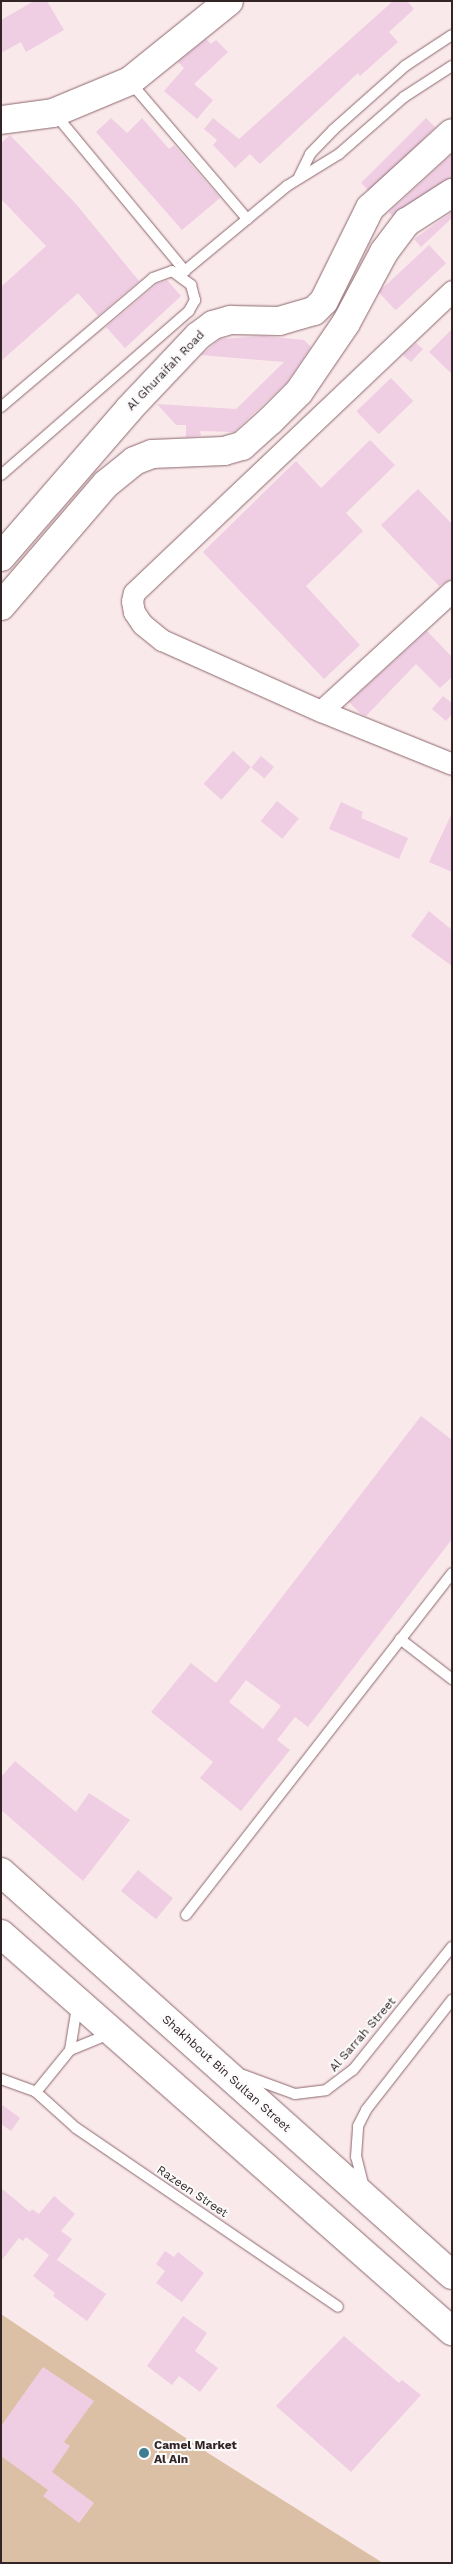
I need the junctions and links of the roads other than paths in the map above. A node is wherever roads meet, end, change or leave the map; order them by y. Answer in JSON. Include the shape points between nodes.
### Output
{"nodes":[{"id":1,"x":229,"y":1,"type":"edge"},
{"id":2,"x":452,"y":35,"type":"edge"},
{"id":3,"x":452,"y":66,"type":"edge"},
{"id":4,"x":130,"y":81,"type":"junction"},
{"id":5,"x":54,"y":113,"type":"junction"},
{"id":6,"x":1,"y":120,"type":"edge"},
{"id":7,"x":452,"y":133,"type":"edge"},
{"id":8,"x":299,"y":178,"type":"junction"},
{"id":9,"x":452,"y":193,"type":"edge"},
{"id":10,"x":247,"y":219,"type":"junction"},
{"id":11,"x":183,"y":272,"type":"junction"},
{"id":12,"x":452,"y":291,"type":"edge"},
{"id":13,"x":1,"y":407,"type":"edge"},
{"id":14,"x":1,"y":475,"type":"edge"},
{"id":15,"x":1,"y":557,"type":"edge"},
{"id":16,"x":452,"y":592,"type":"edge"},
{"id":17,"x":1,"y":606,"type":"edge"},
{"id":18,"x":321,"y":711,"type":"junction"},
{"id":19,"x":452,"y":764,"type":"edge"},
{"id":20,"x":452,"y":1573,"type":"edge"},
{"id":21,"x":400,"y":1639,"type":"junction"},
{"id":22,"x":452,"y":1679,"type":"edge"},
{"id":23,"x":1,"y":1872,"type":"edge"},
{"id":24,"x":186,"y":1915,"type":"dead end"},
{"id":25,"x":1,"y":1934,"type":"edge"},
{"id":26,"x":452,"y":1947,"type":"edge"},
{"id":27,"x":452,"y":2000,"type":"edge"},
{"id":28,"x":78,"y":2002,"type":"junction"},
{"id":29,"x":113,"y":2033,"type":"junction"},
{"id":30,"x":70,"y":2050,"type":"junction"},
{"id":31,"x":215,"y":2064,"type":"junction"},
{"id":32,"x":1,"y":2079,"type":"edge"},
{"id":33,"x":36,"y":2092,"type":"junction"},
{"id":34,"x":367,"y":2201,"type":"junction"},
{"id":35,"x":452,"y":2275,"type":"edge"},
{"id":36,"x":338,"y":2307,"type":"dead end"},
{"id":37,"x":452,"y":2331,"type":"edge"}],
"edges":[{"from":1,"to":4,"type":"main road"},
{"from":2,"to":8,"type":"lane","via":[[405,66],[333,130],[310,154]]},
{"from":3,"to":8,"type":"lane","via":[[404,96],[339,154]]},
{"from":4,"to":5,"type":"main road"},
{"from":4,"to":10,"type":"lane"},
{"from":5,"to":6,"type":"main road"},
{"from":5,"to":11,"type":"lane"},
{"from":7,"to":15,"type":"main road","name":"Al Ghuraifah Road","via":[[370,208],[324,302],[314,311],[279,321],[231,320],[213,325],[198,336],[129,409]]},
{"from":8,"to":10,"type":"lane"},
{"from":9,"to":17,"type":"main road","via":[[407,222],[384,252],[346,323],[299,392],[263,427],[242,446],[224,451],[170,452],[134,461],[106,484]]},
{"from":10,"to":11,"type":"lane"},
{"from":11,"to":13,"type":"lane","via":[[167,271],[153,278]]},
{"from":11,"to":14,"type":"lane","via":[[195,293],[190,311]]},
{"from":12,"to":18,"type":"street","via":[[134,593],[134,612],[142,624],[162,640]]},
{"from":16,"to":18,"type":"street"},
{"from":18,"to":19,"type":"street"},
{"from":20,"to":21,"type":"lane"},
{"from":21,"to":22,"type":"lane"},
{"from":21,"to":24,"type":"lane"},
{"from":23,"to":31,"type":"main road","name":"Shakhbout Bin Sultan Street"},
{"from":25,"to":28,"type":"main road"},
{"from":26,"to":31,"type":"lane","name":"Al Sarrah Street","via":[[352,2070],[326,2090],[295,2094]]},
{"from":27,"to":34,"type":"lane","via":[[366,2110],[358,2126],[356,2157]]},
{"from":28,"to":29,"type":"main road"},
{"from":28,"to":30,"type":"lane"},
{"from":29,"to":30,"type":"lane"},
{"from":29,"to":37,"type":"main road"},
{"from":30,"to":33,"type":"lane"},
{"from":31,"to":34,"type":"main road","name":"Shakhbout Bin Sultan Street"},
{"from":32,"to":33,"type":"lane","name":"Razeen Street"},
{"from":33,"to":36,"type":"lane","name":"Razeen Street","via":[[76,2128]]},
{"from":34,"to":35,"type":"main road","name":"Shakhbout Bin Sultan Street"}]}
